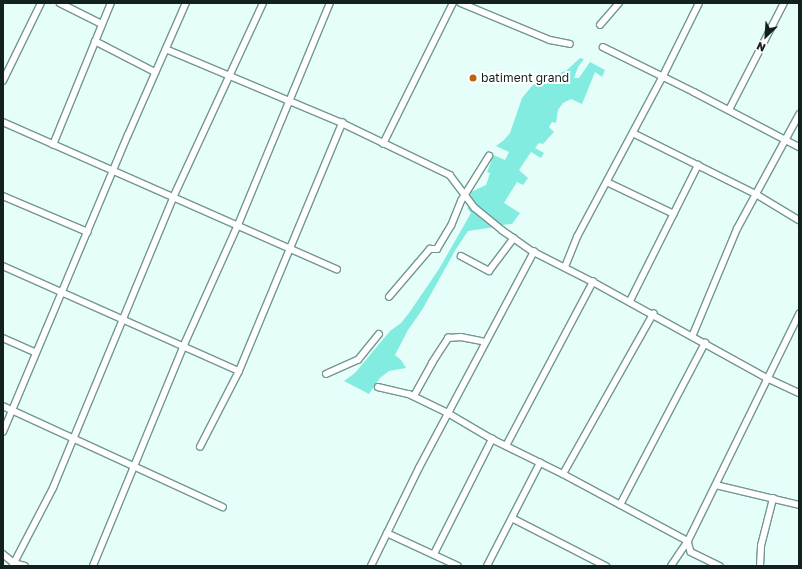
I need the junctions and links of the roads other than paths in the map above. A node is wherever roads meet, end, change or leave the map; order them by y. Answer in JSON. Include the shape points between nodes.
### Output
{"nodes":[{"id":1,"x":41,"y":3,"type":"edge"},
{"id":2,"x":60,"y":3,"type":"edge"},
{"id":3,"x":111,"y":3,"type":"edge"},
{"id":4,"x":186,"y":3,"type":"edge"},
{"id":5,"x":263,"y":3,"type":"edge"},
{"id":6,"x":330,"y":3,"type":"edge"},
{"id":7,"x":453,"y":3,"type":"edge"},
{"id":8,"x":461,"y":3,"type":"edge"},
{"id":9,"x":619,"y":3,"type":"edge"},
{"id":10,"x":699,"y":3,"type":"edge"},
{"id":11,"x":784,"y":3,"type":"edge"},
{"id":12,"x":102,"y":24,"type":"junction"},
{"id":13,"x":600,"y":25,"type":"dead end"},
{"id":14,"x":95,"y":41,"type":"junction"},
{"id":15,"x":570,"y":44,"type":"dead end"},
{"id":16,"x":603,"y":47,"type":"dead end"},
{"id":17,"x":166,"y":49,"type":"junction"},
{"id":18,"x":155,"y":72,"type":"junction"},
{"id":19,"x":228,"y":76,"type":"junction"},
{"id":20,"x":663,"y":76,"type":"junction"},
{"id":21,"x":3,"y":81,"type":"edge"},
{"id":22,"x":288,"y":101,"type":"junction"},
{"id":23,"x":729,"y":110,"type":"junction"},
{"id":24,"x":799,"y":115,"type":"edge"},
{"id":25,"x":3,"y":122,"type":"edge"},
{"id":26,"x":342,"y":123,"type":"junction"},
{"id":27,"x":633,"y":133,"type":"junction"},
{"id":28,"x":785,"y":140,"type":"junction"},
{"id":29,"x":383,"y":144,"type":"junction"},
{"id":30,"x":53,"y":145,"type":"junction"},
{"id":31,"x":799,"y":147,"type":"edge"},
{"id":32,"x":489,"y":156,"type":"dead end"},
{"id":33,"x":698,"y":165,"type":"junction"},
{"id":34,"x":113,"y":171,"type":"junction"},
{"id":35,"x":608,"y":182,"type":"junction"},
{"id":36,"x":756,"y":194,"type":"junction"},
{"id":37,"x":465,"y":195,"type":"junction"},
{"id":38,"x":3,"y":196,"type":"edge"},
{"id":39,"x":173,"y":198,"type":"junction"},
{"id":40,"x":674,"y":214,"type":"junction"},
{"id":41,"x":799,"y":220,"type":"edge"},
{"id":42,"x":238,"y":225,"type":"junction"},
{"id":43,"x":88,"y":232,"type":"junction"},
{"id":44,"x":514,"y":238,"type":"junction"},
{"id":45,"x":289,"y":248,"type":"junction"},
{"id":46,"x":534,"y":252,"type":"junction"},
{"id":47,"x":461,"y":256,"type":"dead end"},
{"id":48,"x":3,"y":266,"type":"edge"},
{"id":49,"x":565,"y":267,"type":"junction"},
{"id":50,"x":337,"y":269,"type":"dead end"},
{"id":51,"x":593,"y":282,"type":"junction"},
{"id":52,"x":62,"y":293,"type":"junction"},
{"id":53,"x":389,"y":296,"type":"dead end"},
{"id":54,"x":630,"y":301,"type":"junction"},
{"id":55,"x":653,"y":314,"type":"junction"},
{"id":56,"x":799,"y":314,"type":"edge"},
{"id":57,"x":123,"y":319,"type":"junction"},
{"id":58,"x":379,"y":334,"type":"dead end"},
{"id":59,"x":692,"y":337,"type":"junction"},
{"id":60,"x":3,"y":338,"type":"edge"},
{"id":61,"x":482,"y":341,"type":"dead end"},
{"id":62,"x":705,"y":343,"type":"junction"},
{"id":63,"x":184,"y":345,"type":"junction"},
{"id":64,"x":36,"y":353,"type":"junction"},
{"id":65,"x":239,"y":371,"type":"junction"},
{"id":66,"x":326,"y":374,"type":"dead end"},
{"id":67,"x":767,"y":378,"type":"junction"},
{"id":68,"x":378,"y":387,"type":"dead end"},
{"id":69,"x":799,"y":393,"type":"edge"},
{"id":70,"x":414,"y":396,"type":"junction"},
{"id":71,"x":3,"y":406,"type":"edge"},
{"id":72,"x":12,"y":410,"type":"junction"},
{"id":73,"x":448,"y":413,"type":"junction"},
{"id":74,"x":3,"y":432,"type":"edge"},
{"id":75,"x":73,"y":437,"type":"junction"},
{"id":76,"x":492,"y":439,"type":"junction"},
{"id":77,"x":506,"y":446,"type":"junction"},
{"id":78,"x":200,"y":447,"type":"dead end"},
{"id":79,"x":540,"y":463,"type":"junction"},
{"id":80,"x":135,"y":466,"type":"junction"},
{"id":81,"x":563,"y":474,"type":"junction"},
{"id":82,"x":716,"y":484,"type":"junction"},
{"id":83,"x":773,"y":499,"type":"junction"},
{"id":84,"x":620,"y":505,"type":"junction"},
{"id":85,"x":799,"y":505,"type":"edge"},
{"id":86,"x":223,"y":507,"type":"dead end"},
{"id":87,"x":512,"y":518,"type":"junction"},
{"id":88,"x":387,"y":533,"type":"junction"},
{"id":89,"x":688,"y":541,"type":"junction"},
{"id":90,"x":3,"y":554,"type":"edge"},
{"id":91,"x":434,"y":554,"type":"junction"},
{"id":92,"x":13,"y":564,"type":"edge"},
{"id":93,"x":25,"y":566,"type":"edge"},
{"id":94,"x":93,"y":566,"type":"edge"},
{"id":95,"x":371,"y":566,"type":"edge"},
{"id":96,"x":458,"y":566,"type":"edge"},
{"id":97,"x":487,"y":566,"type":"edge"},
{"id":98,"x":606,"y":566,"type":"edge"},
{"id":99,"x":671,"y":566,"type":"edge"},
{"id":100,"x":720,"y":566,"type":"edge"},
{"id":101,"x":760,"y":566,"type":"edge"}],
"edges":[{"from":1,"to":21,"type":"street"},
{"from":2,"to":12,"type":"street"},
{"from":3,"to":12,"type":"street"},
{"from":4,"to":17,"type":"street"},
{"from":5,"to":19,"type":"street"},
{"from":6,"to":22,"type":"street"},
{"from":7,"to":29,"type":"street"},
{"from":8,"to":15,"type":"street","via":[[554,41]]},
{"from":9,"to":13,"type":"street"},
{"from":10,"to":20,"type":"street"},
{"from":11,"to":23,"type":"street"},
{"from":12,"to":14,"type":"street"},
{"from":14,"to":18,"type":"street"},
{"from":14,"to":30,"type":"street"},
{"from":16,"to":20,"type":"street"},
{"from":17,"to":18,"type":"street"},
{"from":17,"to":19,"type":"street"},
{"from":18,"to":34,"type":"street"},
{"from":19,"to":22,"type":"street"},
{"from":19,"to":39,"type":"street"},
{"from":20,"to":23,"type":"street"},
{"from":20,"to":27,"type":"street"},
{"from":22,"to":26,"type":"street"},
{"from":22,"to":42,"type":"street"},
{"from":23,"to":28,"type":"street"},
{"from":24,"to":28,"type":"street"},
{"from":25,"to":30,"type":"street"},
{"from":26,"to":29,"type":"street"},
{"from":26,"to":45,"type":"street"},
{"from":27,"to":33,"type":"street"},
{"from":27,"to":35,"type":"street"},
{"from":28,"to":31,"type":"street"},
{"from":28,"to":36,"type":"street"},
{"from":29,"to":37,"type":"street","via":[[450,175]]},
{"from":30,"to":34,"type":"street"},
{"from":32,"to":37,"type":"street"},
{"from":33,"to":36,"type":"street"},
{"from":33,"to":40,"type":"street"},
{"from":34,"to":39,"type":"street"},
{"from":34,"to":43,"type":"street"},
{"from":35,"to":40,"type":"street"},
{"from":35,"to":49,"type":"street","via":[[577,237]]},
{"from":36,"to":41,"type":"street"},
{"from":36,"to":59,"type":"street","via":[[734,236]]},
{"from":37,"to":44,"type":"street","via":[[475,208]]},
{"from":37,"to":53,"type":"street","via":[[438,249],[430,249]]},
{"from":38,"to":43,"type":"street"},
{"from":39,"to":42,"type":"street"},
{"from":39,"to":57,"type":"street"},
{"from":40,"to":54,"type":"street"},
{"from":42,"to":45,"type":"street"},
{"from":42,"to":63,"type":"street"},
{"from":43,"to":52,"type":"street"},
{"from":44,"to":46,"type":"street"},
{"from":44,"to":47,"type":"street","via":[[489,271]]},
{"from":45,"to":50,"type":"street"},
{"from":45,"to":65,"type":"street"},
{"from":46,"to":49,"type":"street"},
{"from":46,"to":73,"type":"street"},
{"from":48,"to":52,"type":"street"},
{"from":49,"to":51,"type":"street"},
{"from":51,"to":54,"type":"street"},
{"from":51,"to":77,"type":"street"},
{"from":52,"to":57,"type":"street"},
{"from":52,"to":64,"type":"street"},
{"from":54,"to":55,"type":"street"},
{"from":55,"to":59,"type":"street"},
{"from":55,"to":81,"type":"street"},
{"from":56,"to":67,"type":"street"},
{"from":57,"to":63,"type":"street"},
{"from":57,"to":75,"type":"street"},
{"from":58,"to":66,"type":"street","via":[[358,360]]},
{"from":59,"to":62,"type":"street"},
{"from":60,"to":64,"type":"street"},
{"from":61,"to":70,"type":"street","via":[[461,337],[448,338]]},
{"from":62,"to":67,"type":"street"},
{"from":62,"to":84,"type":"street"},
{"from":63,"to":65,"type":"street"},
{"from":63,"to":80,"type":"street"},
{"from":64,"to":72,"type":"street"},
{"from":65,"to":78,"type":"street"},
{"from":67,"to":69,"type":"street"},
{"from":67,"to":82,"type":"street"},
{"from":68,"to":70,"type":"street"},
{"from":70,"to":73,"type":"street"},
{"from":71,"to":72,"type":"street"},
{"from":72,"to":74,"type":"street"},
{"from":72,"to":75,"type":"street"},
{"from":73,"to":76,"type":"street"},
{"from":73,"to":88,"type":"street"},
{"from":75,"to":80,"type":"street"},
{"from":75,"to":92,"type":"street","via":[[53,488]]},
{"from":76,"to":77,"type":"street"},
{"from":76,"to":91,"type":"street"},
{"from":77,"to":79,"type":"street"},
{"from":79,"to":81,"type":"street"},
{"from":79,"to":87,"type":"street"},
{"from":80,"to":86,"type":"street"},
{"from":80,"to":94,"type":"street"},
{"from":81,"to":84,"type":"street"},
{"from":82,"to":83,"type":"street"},
{"from":82,"to":89,"type":"street"},
{"from":83,"to":85,"type":"street"},
{"from":83,"to":101,"type":"street","via":[[761,546]]},
{"from":84,"to":89,"type":"street"},
{"from":87,"to":97,"type":"street"},
{"from":87,"to":98,"type":"street"},
{"from":88,"to":91,"type":"street"},
{"from":88,"to":95,"type":"street"},
{"from":89,"to":99,"type":"street"},
{"from":89,"to":100,"type":"street","via":[[691,552]]},
{"from":90,"to":92,"type":"street"},
{"from":91,"to":96,"type":"street"},
{"from":92,"to":93,"type":"street"}]}
